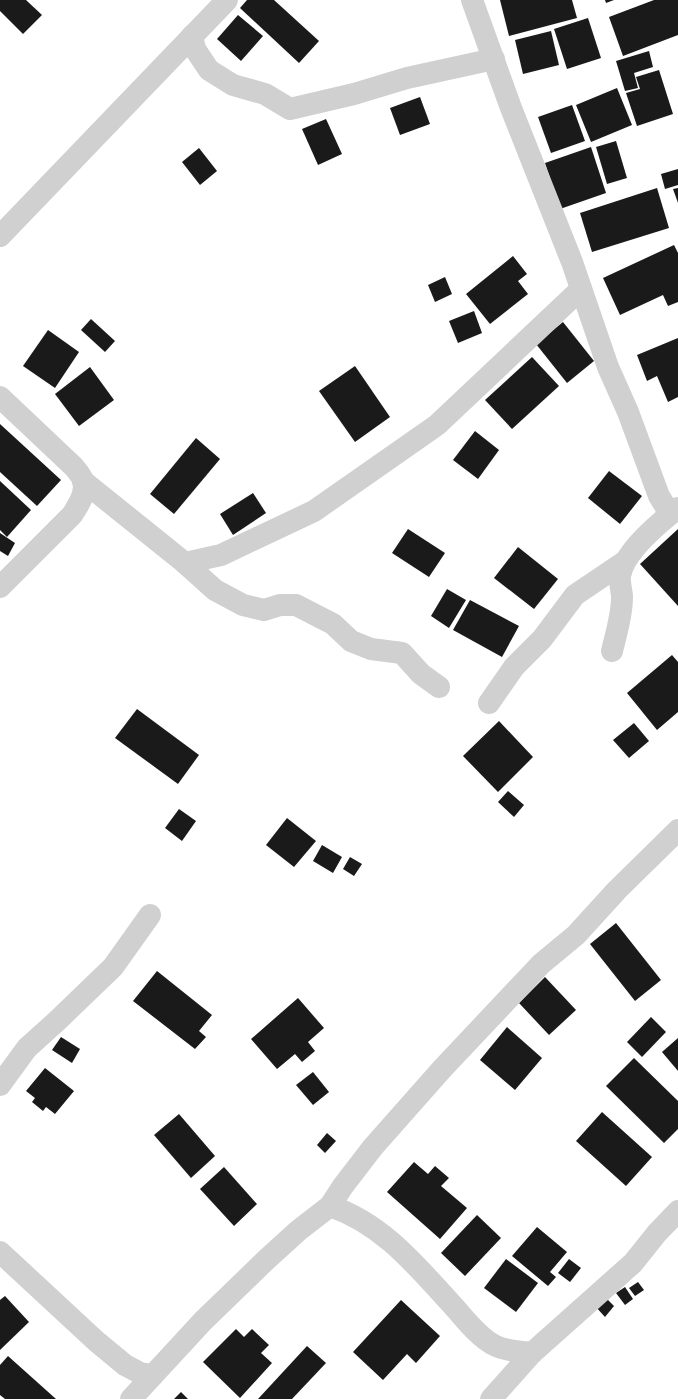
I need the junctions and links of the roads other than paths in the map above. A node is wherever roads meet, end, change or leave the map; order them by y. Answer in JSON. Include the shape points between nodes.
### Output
{"nodes":[{"id":1,"x":227,"y":0,"type":"edge"},
{"id":2,"x":472,"y":0,"type":"edge"},
{"id":3,"x":192,"y":36,"type":"junction"},
{"id":4,"x":494,"y":59,"type":"junction"},
{"id":5,"x":0,"y":236,"type":"edge"},
{"id":6,"x":581,"y":289,"type":"junction"},
{"id":7,"x":0,"y":397,"type":"edge"},
{"id":8,"x":83,"y":481,"type":"junction"},
{"id":9,"x":674,"y":511,"type":"edge"},
{"id":10,"x":624,"y":562,"type":"junction"},
{"id":11,"x":185,"y":563,"type":"junction"},
{"id":12,"x":0,"y":587,"type":"edge"},
{"id":13,"x":612,"y":651,"type":"dead end"},
{"id":14,"x":439,"y":687,"type":"dead end"},
{"id":15,"x":489,"y":703,"type":"dead end"},
{"id":16,"x":678,"y":830,"type":"edge"},
{"id":17,"x":150,"y":915,"type":"dead end"},
{"id":18,"x":0,"y":1085,"type":"edge"},
{"id":19,"x":330,"y":1206,"type":"junction"},
{"id":20,"x":678,"y":1210,"type":"edge"},
{"id":21,"x":0,"y":1252,"type":"edge"},
{"id":22,"x":532,"y":1354,"type":"junction"},
{"id":23,"x":153,"y":1374,"type":"junction"},
{"id":24,"x":131,"y":1399,"type":"edge"},
{"id":25,"x":491,"y":1399,"type":"edge"}],
"edges":[{"from":1,"to":3,"type":"street"},
{"from":2,"to":4,"type":"street"},
{"from":3,"to":4,"type":"street","via":[[195,49],[209,70],[233,85],[265,94],[290,109],[407,78]]},
{"from":3,"to":5,"type":"street"},
{"from":4,"to":6,"type":"street"},
{"from":6,"to":9,"type":"street","via":[[608,367],[628,412],[659,496]]},
{"from":6,"to":11,"type":"street","via":[[437,425],[314,511],[221,555]]},
{"from":7,"to":8,"type":"street","via":[[74,467]]},
{"from":8,"to":11,"type":"street"},
{"from":8,"to":12,"type":"street","via":[[79,505],[72,515]]},
{"from":9,"to":10,"type":"street","via":[[637,545]]},
{"from":10,"to":13,"type":"street","via":[[619,577],[622,598],[620,619]]},
{"from":10,"to":15,"type":"street","via":[[575,595],[542,639],[514,667]]},
{"from":11,"to":14,"type":"street","via":[[215,590],[243,605],[264,610],[296,604],[333,624],[351,641],[372,649],[402,653],[421,674]]},
{"from":16,"to":19,"type":"street","via":[[576,934],[541,964],[442,1069],[373,1147]]},
{"from":17,"to":18,"type":"street","via":[[113,967],[27,1048]]},
{"from":19,"to":22,"type":"street","via":[[346,1211],[394,1244],[483,1337],[496,1346]]},
{"from":19,"to":23,"type":"street","via":[[267,1259]]},
{"from":20,"to":22,"type":"street","via":[[633,1263]]},
{"from":21,"to":23,"type":"street","via":[[125,1365],[140,1373]]},
{"from":22,"to":25,"type":"street"},
{"from":23,"to":24,"type":"street"}]}
